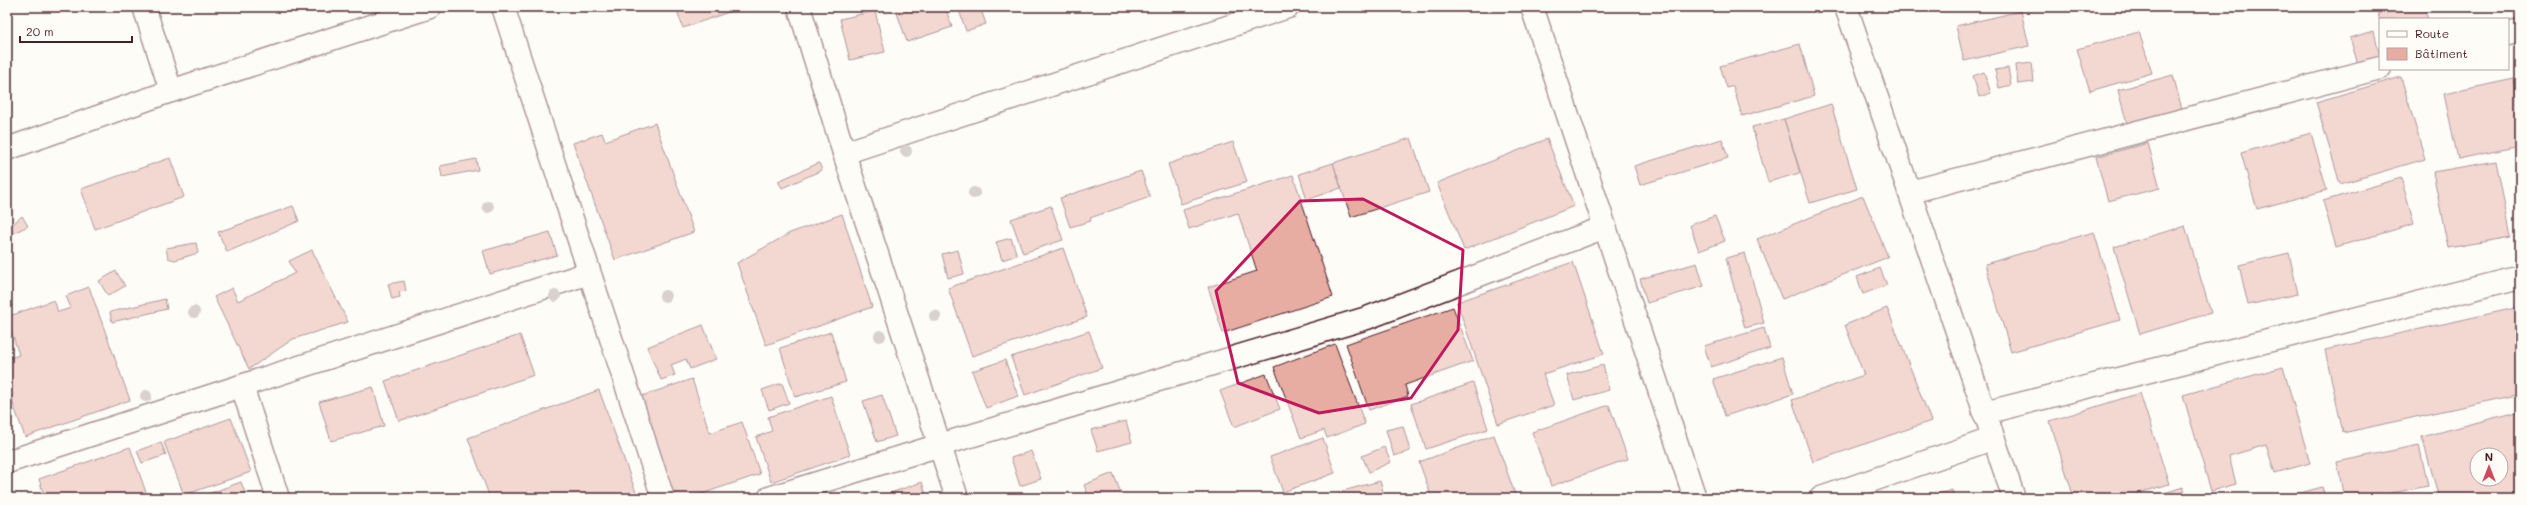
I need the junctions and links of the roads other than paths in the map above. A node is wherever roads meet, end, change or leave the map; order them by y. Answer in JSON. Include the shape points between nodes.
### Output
{"nodes":[{"id":1,"x":144,"y":7,"type":"edge"},
{"id":2,"x":430,"y":7,"type":"edge"},
{"id":3,"x":503,"y":7,"type":"edge"},
{"id":4,"x":799,"y":7,"type":"edge"},
{"id":5,"x":1288,"y":7,"type":"edge"},
{"id":6,"x":1532,"y":7,"type":"edge"},
{"id":7,"x":1846,"y":7,"type":"edge"},
{"id":8,"x":2520,"y":31,"type":"edge"},
{"id":9,"x":2509,"y":34,"type":"edge"},
{"id":10,"x":2379,"y":68,"type":"edge"},
{"id":11,"x":171,"y":91,"type":"junction"},
{"id":12,"x":7,"y":148,"type":"edge"},
{"id":13,"x":844,"y":153,"type":"junction"},
{"id":14,"x":1910,"y":192,"type":"junction"},
{"id":15,"x":1605,"y":227,"type":"junction"},
{"id":16,"x":589,"y":273,"type":"junction"},
{"id":17,"x":2520,"y":276,"type":"edge"},
{"id":18,"x":242,"y":386,"type":"junction"},
{"id":19,"x":1984,"y":412,"type":"junction"},
{"id":20,"x":1992,"y":439,"type":"junction"},
{"id":21,"x":940,"y":445,"type":"junction"},
{"id":22,"x":7,"y":462,"type":"edge"},
{"id":23,"x":278,"y":498,"type":"edge"},
{"id":24,"x":663,"y":498,"type":"edge"},
{"id":25,"x":769,"y":498,"type":"edge"},
{"id":26,"x":957,"y":498,"type":"edge"},
{"id":27,"x":1695,"y":498,"type":"edge"},
{"id":28,"x":1821,"y":498,"type":"edge"},
{"id":29,"x":2014,"y":498,"type":"edge"}],
"edges":[{"from":1,"to":11,"type":"street"},
{"from":2,"to":11,"type":"street"},
{"from":3,"to":16,"type":"street"},
{"from":4,"to":13,"type":"street"},
{"from":5,"to":13,"type":"street"},
{"from":6,"to":15,"type":"street"},
{"from":7,"to":14,"type":"street"},
{"from":8,"to":9,"type":"street"},
{"from":10,"to":14,"type":"street"},
{"from":11,"to":12,"type":"street"},
{"from":13,"to":21,"type":"street"},
{"from":14,"to":19,"type":"street"},
{"from":15,"to":21,"type":"street","via":[[1367,318]]},
{"from":15,"to":27,"type":"street"},
{"from":16,"to":18,"type":"street"},
{"from":16,"to":24,"type":"street"},
{"from":17,"to":19,"type":"street"},
{"from":18,"to":22,"type":"street"},
{"from":18,"to":23,"type":"street"},
{"from":19,"to":20,"type":"street"},
{"from":20,"to":28,"type":"street"},
{"from":20,"to":29,"type":"street"},
{"from":21,"to":25,"type":"street"},
{"from":21,"to":26,"type":"street"}]}
